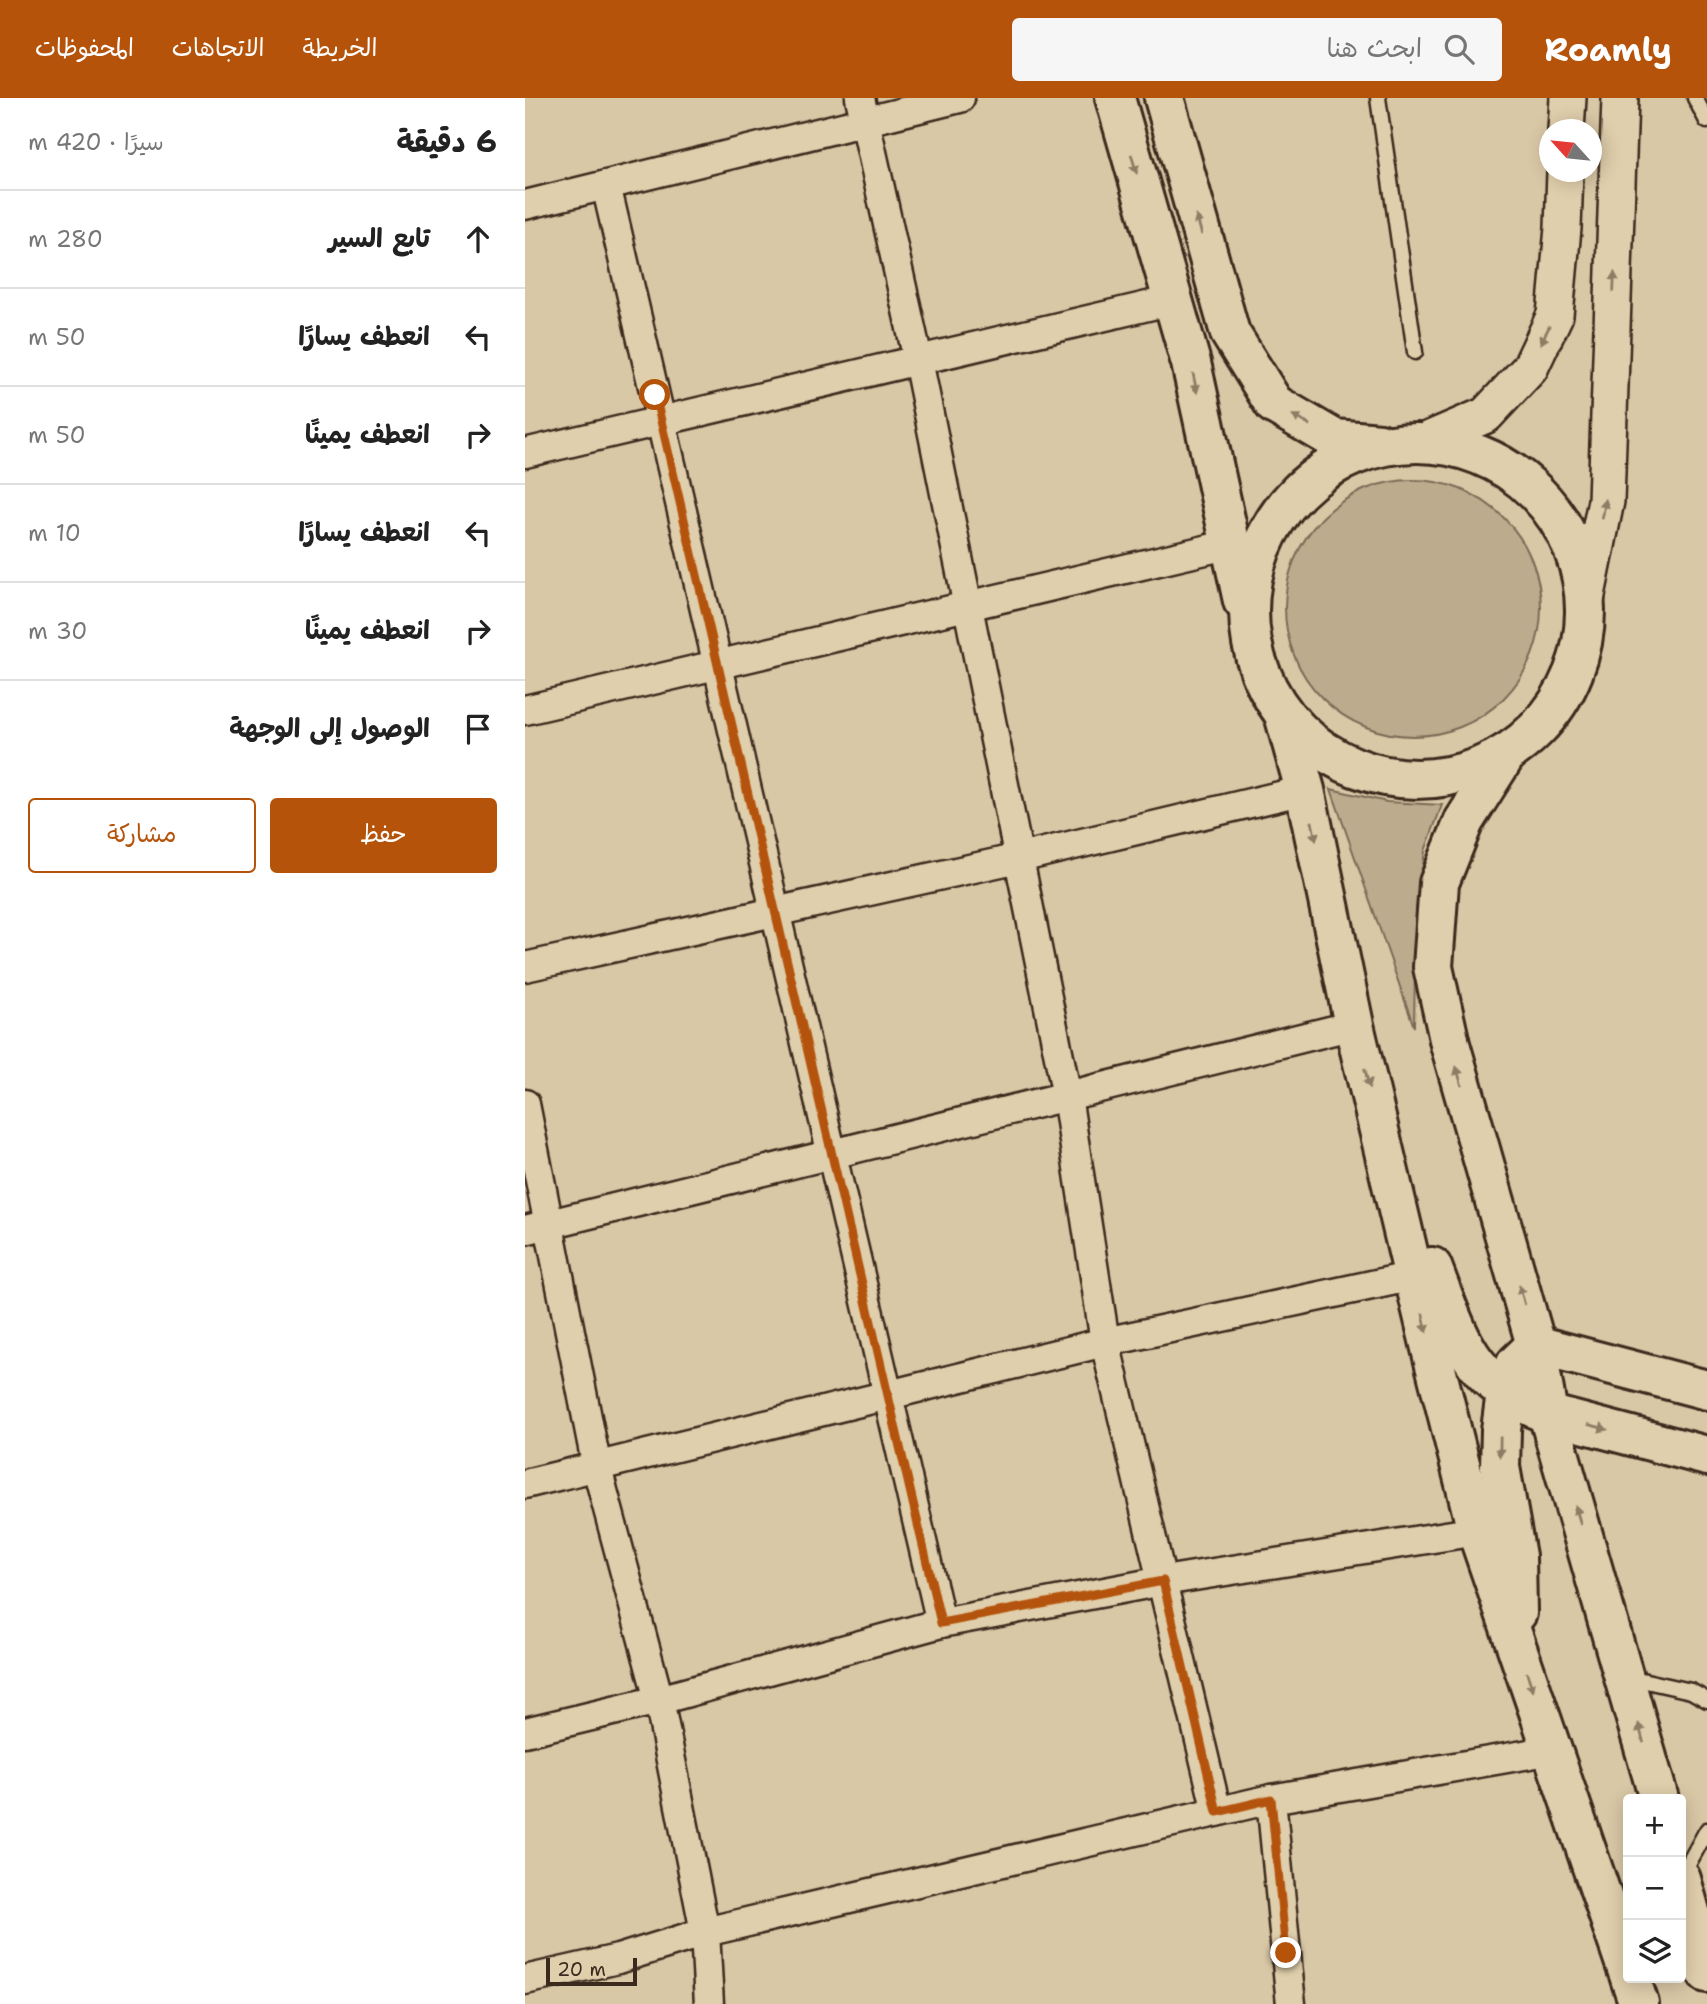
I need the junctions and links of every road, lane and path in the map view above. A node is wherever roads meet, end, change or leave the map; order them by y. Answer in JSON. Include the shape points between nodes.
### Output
{"nodes":[{"id":1,"x":960,"y":98,"type":"edge"},
{"id":2,"x":1115,"y":98,"type":"edge"},
{"id":3,"x":1164,"y":98,"type":"edge"},
{"id":4,"x":1378,"y":98,"type":"edge"},
{"id":5,"x":1568,"y":98,"type":"edge"},
{"id":6,"x":1620,"y":98,"type":"edge"},
{"id":7,"x":1695,"y":98,"type":"edge"},
{"id":8,"x":862,"y":110,"type":"edge"},
{"id":9,"x":1567,"y":119,"type":"edge"},
{"id":10,"x":1707,"y":121,"type":"edge"},
{"id":11,"x":1565,"y":182,"type":"edge"},
{"id":12,"x":606,"y":185,"type":"junction"},
{"id":13,"x":525,"y":205,"type":"edge"},
{"id":14,"x":1173,"y":300,"type":"junction"},
{"id":15,"x":1415,"y":352,"type":"dead end"},
{"id":16,"x":918,"y":360,"type":"junction"},
{"id":17,"x":661,"y":421,"type":"junction"},
{"id":18,"x":1406,"y":443,"type":"junction"},
{"id":19,"x":525,"y":453,"type":"edge"},
{"id":20,"x":1231,"y":544,"type":"junction"},
{"id":21,"x":1585,"y":600,"type":"junction"},
{"id":22,"x":968,"y":606,"type":"junction"},
{"id":23,"x":1248,"y":626,"type":"junction"},
{"id":24,"x":718,"y":664,"type":"junction"},
{"id":25,"x":525,"y":709,"type":"edge"},
{"id":26,"x":1285,"y":718,"type":"junction"},
{"id":27,"x":1507,"y":754,"type":"junction"},
{"id":28,"x":1305,"y":790,"type":"junction"},
{"id":29,"x":1019,"y":858,"type":"junction"},
{"id":30,"x":775,"y":912,"type":"junction"},
{"id":31,"x":525,"y":967,"type":"edge"},
{"id":32,"x":1354,"y":1025,"type":"junction"},
{"id":33,"x":1067,"y":1096,"type":"junction"},
{"id":34,"x":525,"y":1104,"type":"edge"},
{"id":35,"x":1381,"y":1138,"type":"junction"},
{"id":36,"x":832,"y":1155,"type":"junction"},
{"id":37,"x":537,"y":1228,"type":"edge"},
{"id":38,"x":1414,"y":1276,"type":"junction"},
{"id":39,"x":1105,"y":1342,"type":"junction"},
{"id":40,"x":1537,"y":1345,"type":"junction"},
{"id":41,"x":1707,"y":1390,"type":"edge"},
{"id":42,"x":1506,"y":1392,"type":"junction"},
{"id":43,"x":888,"y":1396,"type":"junction"},
{"id":44,"x":1548,"y":1414,"type":"junction"},
{"id":45,"x":1707,"y":1456,"type":"edge"},
{"id":46,"x":597,"y":1468,"type":"junction"},
{"id":47,"x":525,"y":1484,"type":"edge"},
{"id":48,"x":1477,"y":1531,"type":"junction"},
{"id":49,"x":1163,"y":1581,"type":"junction"},
{"id":50,"x":941,"y":1623,"type":"junction"},
{"id":51,"x":1518,"y":1647,"type":"junction"},
{"id":52,"x":1625,"y":1676,"type":"junction"},
{"id":53,"x":659,"y":1700,"type":"junction"},
{"id":54,"x":1707,"y":1700,"type":"edge"},
{"id":55,"x":525,"y":1732,"type":"edge"},
{"id":56,"x":1553,"y":1750,"type":"junction"},
{"id":57,"x":1658,"y":1794,"type":"edge"},
{"id":58,"x":1271,"y":1799,"type":"junction"},
{"id":59,"x":1217,"y":1812,"type":"junction"},
{"id":60,"x":1707,"y":1830,"type":"edge"},
{"id":61,"x":1686,"y":1869,"type":"edge"},
{"id":62,"x":1686,"y":1890,"type":"edge"},
{"id":63,"x":1701,"y":1926,"type":"edge"},
{"id":64,"x":705,"y":1932,"type":"junction"},
{"id":65,"x":1623,"y":1957,"type":"edge"},
{"id":66,"x":1707,"y":1973,"type":"edge"},
{"id":67,"x":525,"y":1980,"type":"edge"},
{"id":68,"x":1632,"y":1983,"type":"edge"},
{"id":69,"x":709,"y":2004,"type":"edge"},
{"id":70,"x":1291,"y":2004,"type":"edge"},
{"id":71,"x":1639,"y":2004,"type":"edge"}],
"edges":[{"from":1,"to":8,"type":"street"},
{"from":2,"to":14,"type":"main road","one_way":true},
{"from":18,"to":3,"type":"main road","one_way":true,"via":[[1334,439],[1274,404],[1230,333]]},
{"from":4,"to":15,"type":"lane"},
{"from":5,"to":9,"type":"street"},
{"from":21,"to":6,"type":"street","one_way":true,"via":[[1606,501]]},
{"from":7,"to":10,"type":"lane"},
{"from":8,"to":12,"type":"street"},
{"from":8,"to":16,"type":"street"},
{"from":11,"to":18,"type":"street","one_way":true,"via":[[1555,315],[1530,368],[1486,415]]},
{"from":12,"to":13,"type":"street"},
{"from":12,"to":17,"type":"street"},
{"from":14,"to":16,"type":"street"},
{"from":14,"to":20,"type":"main road","one_way":true},
{"from":16,"to":17,"type":"street"},
{"from":16,"to":22,"type":"street"},
{"from":17,"to":19,"type":"street"},
{"from":17,"to":24,"type":"street"},
{"from":18,"to":21,"type":"main road","via":[[1472,450],[1516,473],[1552,508],[1576,552]]},
{"from":18,"to":23,"type":"main road","via":[[1341,460],[1300,489],[1269,529],[1251,576]]},
{"from":20,"to":22,"type":"street"},
{"from":20,"to":23,"type":"main road"},
{"from":21,"to":27,"type":"main road","via":[[1582,645],[1567,687],[1541,724]]},
{"from":22,"to":24,"type":"street"},
{"from":22,"to":29,"type":"street"},
{"from":23,"to":26,"type":"main road","via":[[1260,675]]},
{"from":24,"to":25,"type":"street"},
{"from":24,"to":30,"type":"street"},
{"from":26,"to":27,"type":"main road","via":[[1321,751],[1365,772],[1413,780],[1462,774]]},
{"from":26,"to":28,"type":"main road"},
{"from":40,"to":27,"type":"main road","one_way":true,"via":[[1450,1044],[1433,967],[1439,883],[1464,821]]},
{"from":28,"to":29,"type":"street"},
{"from":28,"to":32,"type":"main road","one_way":true},
{"from":29,"to":30,"type":"street"},
{"from":29,"to":33,"type":"street"},
{"from":30,"to":31,"type":"street"},
{"from":30,"to":36,"type":"street"},
{"from":32,"to":33,"type":"street"},
{"from":32,"to":35,"type":"main road","one_way":true},
{"from":33,"to":36,"type":"street"},
{"from":33,"to":39,"type":"street"},
{"from":34,"to":37,"type":"street"},
{"from":35,"to":38,"type":"main road"},
{"from":35,"to":42,"type":"main road","via":[[1461,1342],[1482,1373]]},
{"from":36,"to":37,"type":"street"},
{"from":36,"to":43,"type":"street"},
{"from":37,"to":46,"type":"street"},
{"from":38,"to":39,"type":"street"},
{"from":38,"to":48,"type":"main road","one_way":true},
{"from":39,"to":43,"type":"street"},
{"from":39,"to":49,"type":"street"},
{"from":40,"to":41,"type":"main road"},
{"from":40,"to":42,"type":"main road","via":[[1516,1364]]},
{"from":40,"to":44,"type":"main road"},
{"from":42,"to":44,"type":"main road"},
{"from":42,"to":51,"type":"main road","one_way":true,"via":[[1500,1467],[1516,1556]]},
{"from":43,"to":46,"type":"street"},
{"from":43,"to":50,"type":"street"},
{"from":44,"to":45,"type":"main road","one_way":true},
{"from":52,"to":44,"type":"main road","one_way":true},
{"from":46,"to":47,"type":"street"},
{"from":46,"to":53,"type":"street"},
{"from":48,"to":49,"type":"street"},
{"from":48,"to":51,"type":"main road"},
{"from":49,"to":50,"type":"street"},
{"from":49,"to":59,"type":"street"},
{"from":50,"to":53,"type":"street"},
{"from":51,"to":56,"type":"main road","one_way":true},
{"from":52,"to":54,"type":"lane","via":[[1691,1691]]},
{"from":57,"to":52,"type":"main road","one_way":true},
{"from":53,"to":55,"type":"street"},
{"from":53,"to":64,"type":"street"},
{"from":56,"to":58,"type":"street"},
{"from":56,"to":65,"type":"main road"},
{"from":58,"to":59,"type":"street"},
{"from":58,"to":70,"type":"street"},
{"from":59,"to":64,"type":"street"},
{"from":60,"to":61,"type":"lane"},
{"from":62,"to":63,"type":"main road"},
{"from":63,"to":66,"type":"main road"},
{"from":64,"to":67,"type":"street","via":[[618,1959]]},
{"from":64,"to":69,"type":"street"},
{"from":68,"to":71,"type":"main road"}]}
